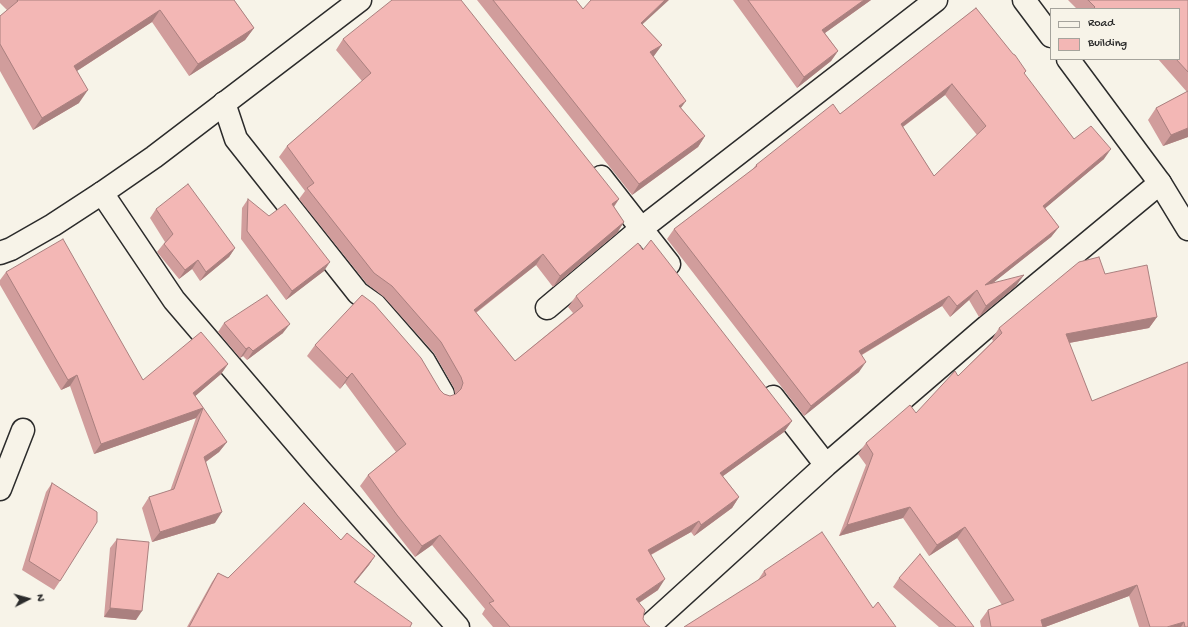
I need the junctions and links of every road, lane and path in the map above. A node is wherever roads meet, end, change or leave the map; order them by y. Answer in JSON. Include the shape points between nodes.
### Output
{"nodes":[{"id":1,"x":360,"y":0,"type":"edge"},
{"id":2,"x":936,"y":0,"type":"edge"},
{"id":3,"x":1024,"y":0,"type":"edge"},
{"id":4,"x":1050,"y":35,"type":"edge"},
{"id":5,"x":1069,"y":60,"type":"edge"},
{"id":6,"x":224,"y":103,"type":"junction"},
{"id":7,"x":588,"y":160,"type":"edge"},
{"id":8,"x":1160,"y":183,"type":"junction"},
{"id":9,"x":102,"y":193,"type":"junction"},
{"id":10,"x":642,"y":228,"type":"junction"},
{"id":11,"x":1188,"y":229,"type":"edge"},
{"id":12,"x":0,"y":252,"type":"edge"},
{"id":13,"x":680,"y":278,"type":"edge"},
{"id":14,"x":547,"y":308,"type":"dead end"},
{"id":15,"x":763,"y":384,"type":"edge"},
{"id":16,"x":443,"y":394,"type":"edge"},
{"id":17,"x":23,"y":430,"type":"dead end"},
{"id":18,"x":826,"y":465,"type":"junction"},
{"id":19,"x":0,"y":489,"type":"edge"},
{"id":20,"x":458,"y":627,"type":"edge"},
{"id":21,"x":648,"y":627,"type":"edge"}],
"edges":[{"from":1,"to":6,"type":"main road"},
{"from":2,"to":10,"type":"main road"},
{"from":3,"to":4,"type":"main road"},
{"from":5,"to":8,"type":"main road"},
{"from":6,"to":9,"type":"main road"},
{"from":6,"to":16,"type":"main road","via":[[236,139],[358,293],[375,305],[424,361]]},
{"from":7,"to":10,"type":"main road"},
{"from":8,"to":11,"type":"main road"},
{"from":8,"to":18,"type":"main road","via":[[985,328]]},
{"from":9,"to":12,"type":"main road","via":[[53,225],[11,249]]},
{"from":9,"to":20,"type":"main road","via":[[174,300]]},
{"from":10,"to":13,"type":"main road"},
{"from":10,"to":14,"type":"main road"},
{"from":15,"to":18,"type":"main road"},
{"from":17,"to":19,"type":"main road"},
{"from":18,"to":21,"type":"main road"}]}
